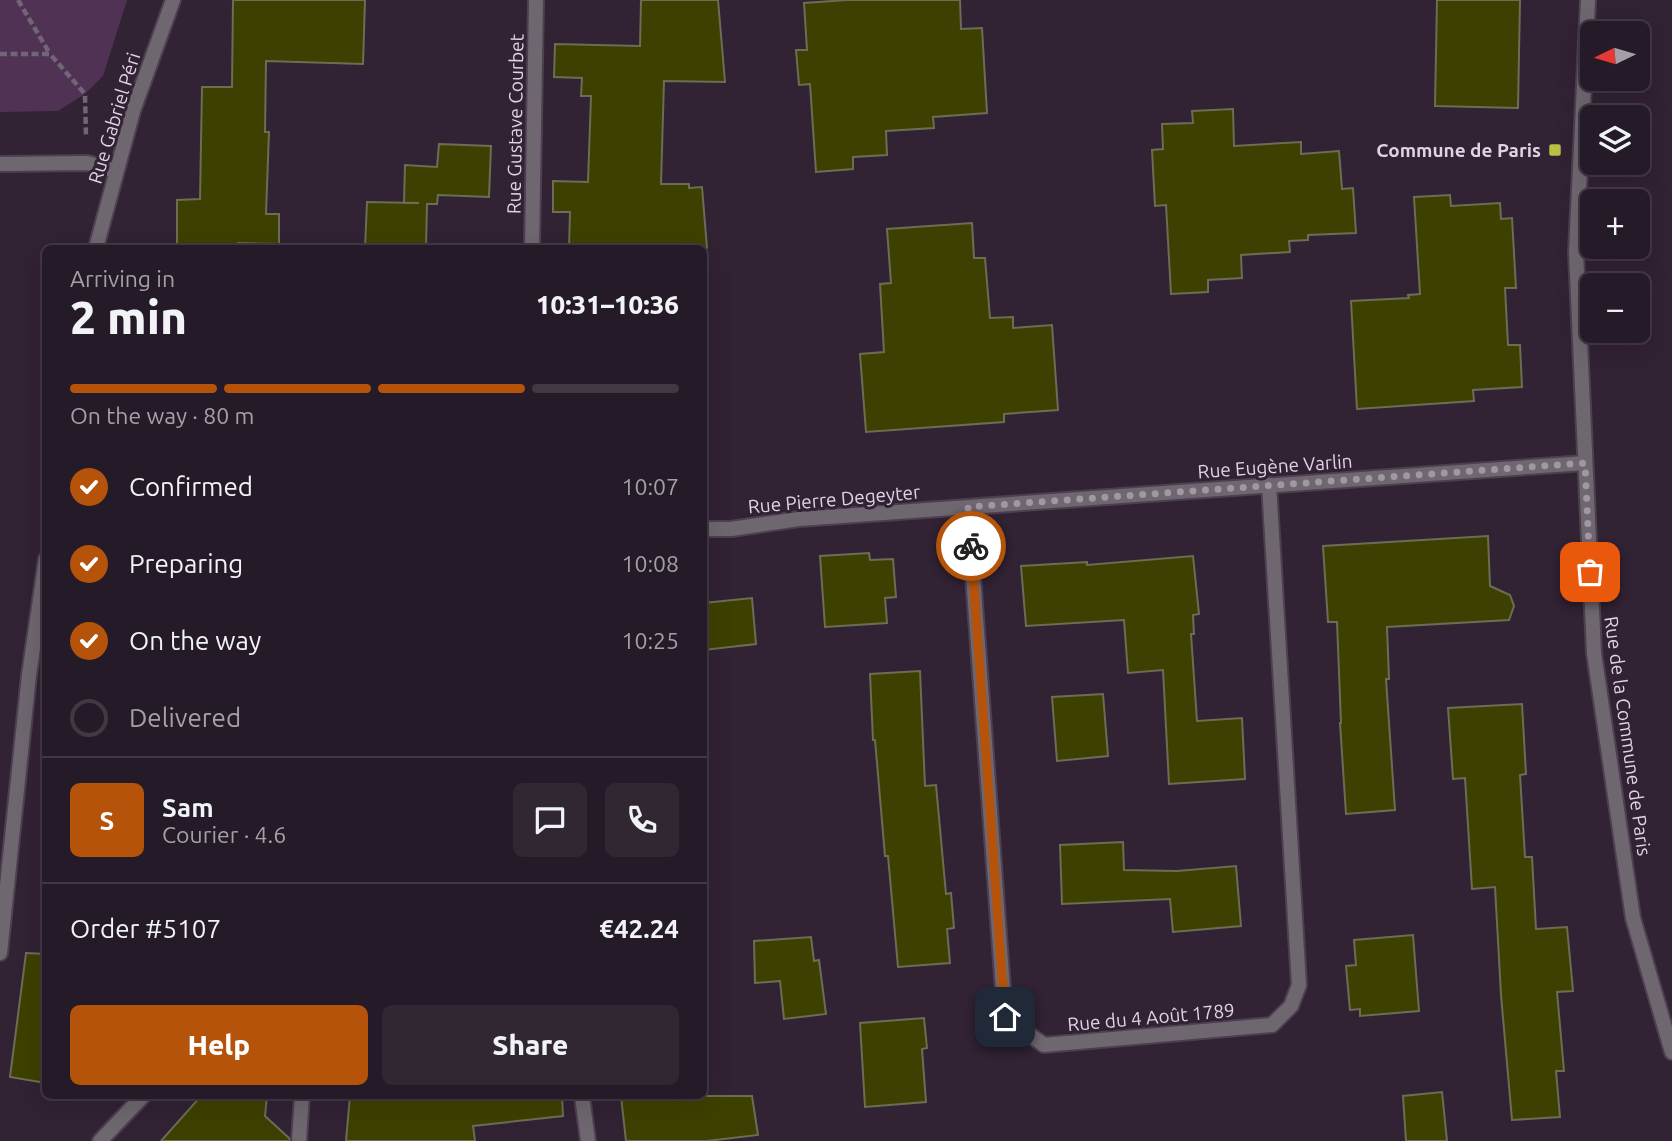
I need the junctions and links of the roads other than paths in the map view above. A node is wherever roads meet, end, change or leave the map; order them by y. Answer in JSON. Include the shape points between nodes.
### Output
{"nodes":[{"id":1,"x":173,"y":0,"type":"edge"},
{"id":2,"x":536,"y":0,"type":"edge"},
{"id":3,"x":1588,"y":0,"type":"edge"},
{"id":4,"x":0,"y":164,"type":"edge"},
{"id":5,"x":116,"y":171,"type":"junction"},
{"id":6,"x":97,"y":245,"type":"edge"},
{"id":7,"x":532,"y":245,"type":"edge"},
{"id":8,"x":1585,"y":463,"type":"junction"},
{"id":9,"x":1269,"y":485,"type":"junction"},
{"id":10,"x":968,"y":507,"type":"junction"},
{"id":11,"x":707,"y":529,"type":"edge"},
{"id":12,"x":42,"y":586,"type":"edge"},
{"id":13,"x":0,"y":953,"type":"edge"},
{"id":14,"x":1672,"y":1052,"type":"edge"},
{"id":15,"x":140,"y":1099,"type":"edge"},
{"id":16,"x":302,"y":1099,"type":"edge"},
{"id":17,"x":582,"y":1099,"type":"edge"},
{"id":18,"x":100,"y":1141,"type":"edge"},
{"id":19,"x":299,"y":1141,"type":"edge"},
{"id":20,"x":588,"y":1141,"type":"edge"}],
"edges":[{"from":1,"to":5,"type":"street","name":"Rue Gabriel Péri"},
{"from":2,"to":7,"type":"street","name":"Rue Gustave Courbet"},
{"from":3,"to":8,"type":"street","name":"Rue de la Commune de Paris","via":[[1576,252]]},
{"from":4,"to":5,"type":"street","via":[[87,163]]},
{"from":5,"to":6,"type":"street","name":"Rue Gabriel Péri"},
{"from":8,"to":9,"type":"street","name":"Rue Eugène Varlin"},
{"from":8,"to":14,"type":"street","name":"Rue de la Commune de Paris","via":[[1593,640],[1633,918]]},
{"from":9,"to":10,"type":"street","name":"Rue Eugène Varlin"},
{"from":9,"to":10,"type":"street","name":"Rue du 4 Août 1789","via":[[1298,985],[1292,1006],[1272,1025],[1044,1045],[1005,1017]]},
{"from":10,"to":11,"type":"street","name":"Rue Pierre Degeyter"},
{"from":12,"to":13,"type":"street"},
{"from":15,"to":18,"type":"street"},
{"from":16,"to":19,"type":"street"},
{"from":17,"to":20,"type":"street"}]}
